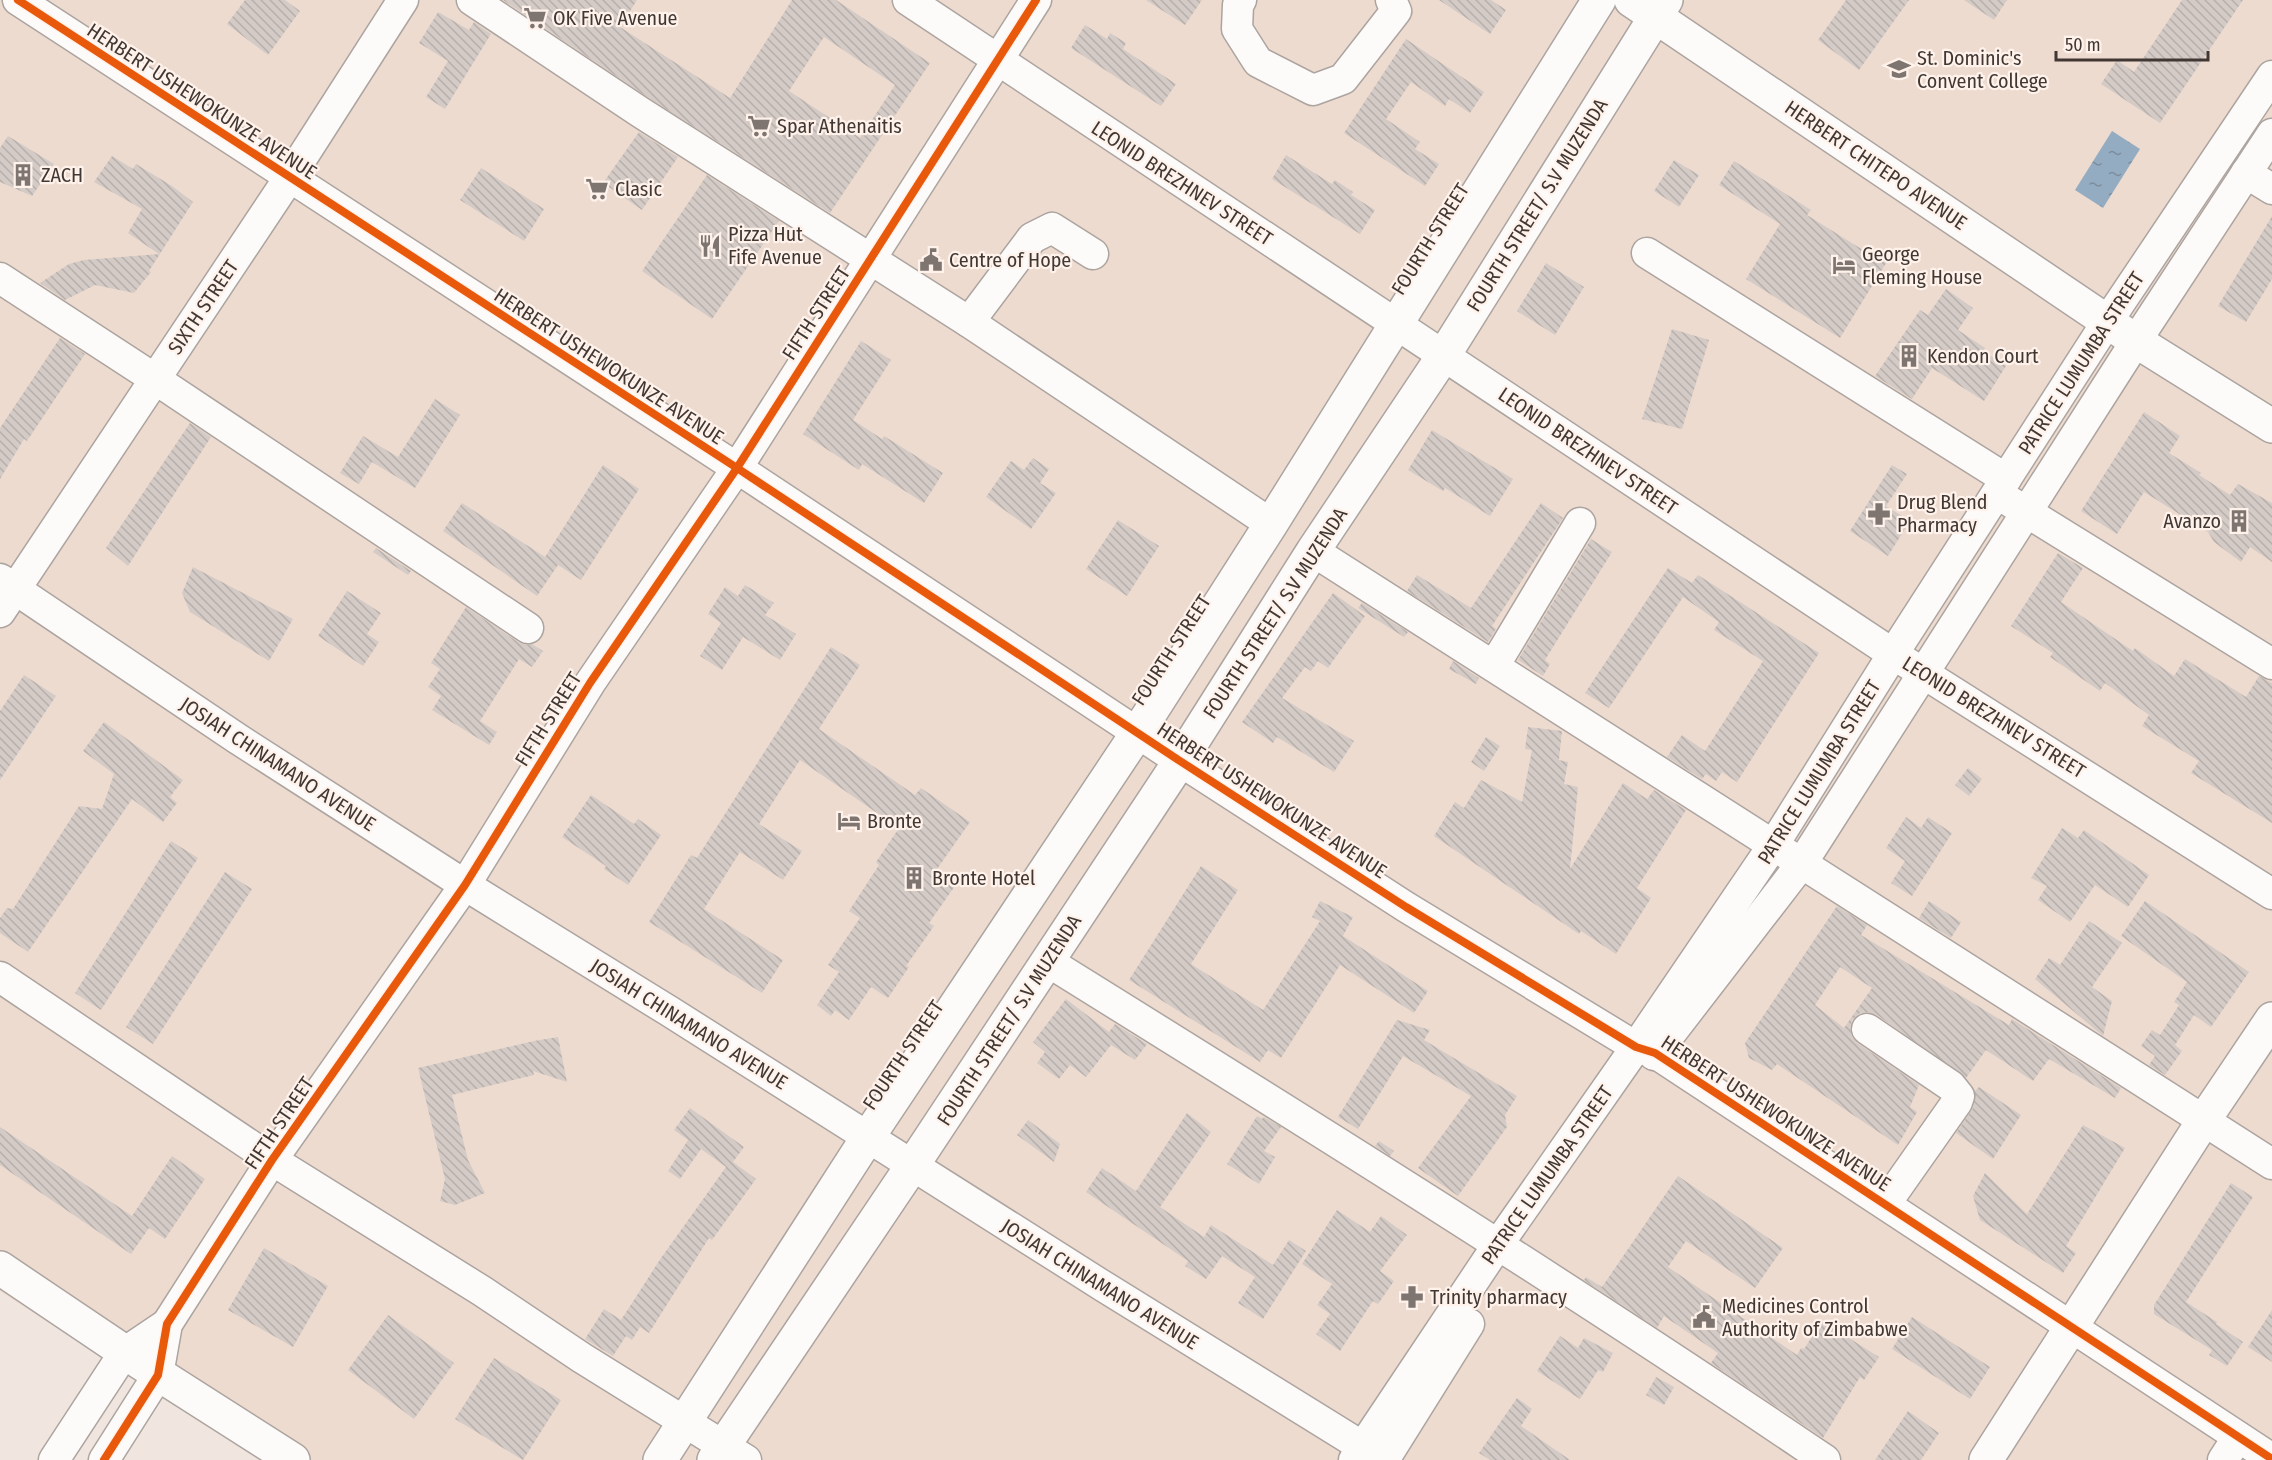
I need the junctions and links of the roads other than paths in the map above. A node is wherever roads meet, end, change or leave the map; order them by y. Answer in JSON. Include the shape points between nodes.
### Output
{"nodes":[{"id":1,"x":18,"y":0,"type":"edge"},
{"id":2,"x":403,"y":0,"type":"edge"},
{"id":3,"x":472,"y":0,"type":"edge"},
{"id":4,"x":908,"y":0,"type":"edge"},
{"id":5,"x":1036,"y":0,"type":"edge"},
{"id":6,"x":1241,"y":0,"type":"edge"},
{"id":7,"x":1391,"y":0,"type":"edge"},
{"id":8,"x":1599,"y":0,"type":"edge"},
{"id":9,"x":1651,"y":5,"type":"edge"},
{"id":10,"x":997,"y":61,"type":"junction"},
{"id":11,"x":2272,"y":76,"type":"edge"},
{"id":12,"x":2272,"y":134,"type":"edge"},
{"id":13,"x":2246,"y":173,"type":"junction"},
{"id":14,"x":289,"y":178,"type":"junction"},
{"id":15,"x":2272,"y":189,"type":"edge"},
{"id":16,"x":1647,"y":253,"type":"dead end"},
{"id":17,"x":1093,"y":254,"type":"dead end"},
{"id":18,"x":870,"y":260,"type":"junction"},
{"id":19,"x":0,"y":278,"type":"edge"},
{"id":20,"x":969,"y":322,"type":"junction"},
{"id":21,"x":2107,"y":322,"type":"junction"},
{"id":22,"x":1396,"y":324,"type":"junction"},
{"id":23,"x":2136,"y":341,"type":"junction"},
{"id":24,"x":1444,"y":355,"type":"junction"},
{"id":25,"x":155,"y":379,"type":"junction"},
{"id":26,"x":2272,"y":426,"type":"edge"},
{"id":27,"x":737,"y":468,"type":"junction"},
{"id":28,"x":2002,"y":486,"type":"junction"},
{"id":29,"x":2026,"y":511,"type":"junction"},
{"id":30,"x":1580,"y":523,"type":"dead end"},
{"id":31,"x":1272,"y":524,"type":"junction"},
{"id":32,"x":1313,"y":551,"type":"junction"},
{"id":33,"x":5,"y":594,"type":"edge"},
{"id":34,"x":528,"y":628,"type":"dead end"},
{"id":35,"x":1893,"y":654,"type":"junction"},
{"id":36,"x":2272,"y":664,"type":"edge"},
{"id":37,"x":1494,"y":666,"type":"junction"},
{"id":38,"x":1923,"y":672,"type":"junction"},
{"id":39,"x":1138,"y":732,"type":"junction"},
{"id":40,"x":1180,"y":761,"type":"junction"},
{"id":41,"x":1774,"y":844,"type":"junction"},
{"id":42,"x":1802,"y":863,"type":"junction"},
{"id":43,"x":465,"y":885,"type":"junction"},
{"id":44,"x":2272,"y":894,"type":"edge"},
{"id":45,"x":1047,"y":961,"type":"junction"},
{"id":46,"x":0,"y":977,"type":"edge"},
{"id":47,"x":2272,"y":1020,"type":"edge"},
{"id":48,"x":1867,"y":1029,"type":"dead end"},
{"id":49,"x":1646,"y":1050,"type":"junction"},
{"id":50,"x":2204,"y":1120,"type":"junction"},
{"id":51,"x":868,"y":1137,"type":"junction"},
{"id":52,"x":272,"y":1161,"type":"junction"},
{"id":53,"x":2272,"y":1164,"type":"edge"},
{"id":54,"x":912,"y":1166,"type":"junction"},
{"id":55,"x":1886,"y":1203,"type":"junction"},
{"id":56,"x":1506,"y":1249,"type":"junction"},
{"id":57,"x":0,"y":1268,"type":"edge"},
{"id":58,"x":167,"y":1324,"type":"junction"},
{"id":59,"x":2072,"y":1328,"type":"junction"},
{"id":60,"x":124,"y":1353,"type":"junction"},
{"id":61,"x":158,"y":1375,"type":"junction"},
{"id":62,"x":684,"y":1422,"type":"junction"},
{"id":63,"x":2231,"y":1449,"type":"edge"},
{"id":64,"x":728,"y":1455,"type":"edge"},
{"id":65,"x":1371,"y":1456,"type":"edge"},
{"id":66,"x":2272,"y":1459,"type":"edge"},
{"id":67,"x":54,"y":1460,"type":"edge"},
{"id":68,"x":104,"y":1460,"type":"edge"},
{"id":69,"x":292,"y":1460,"type":"edge"},
{"id":70,"x":660,"y":1460,"type":"edge"},
{"id":71,"x":1825,"y":1460,"type":"edge"},
{"id":72,"x":1986,"y":1460,"type":"edge"}],
"edges":[{"from":1,"to":14,"type":"street","name":"HERBERT USHEWOKUNZE AVENUE"},
{"from":2,"to":14,"type":"street","name":"SIXTH STREET"},
{"from":3,"to":18,"type":"street"},
{"from":4,"to":10,"type":"street","name":"LEONID BREZHNEV STREET"},
{"from":5,"to":10,"type":"street","name":"FIFTH STREET"},
{"from":6,"to":7,"type":"street","via":[[1237,29],[1258,62],[1313,90],[1343,79],[1396,11]]},
{"from":8,"to":22,"type":"main road","name":"FOURTH STREET"},
{"from":9,"to":21,"type":"main road","name":"HERBERT CHITEPO AVENUE"},
{"from":9,"to":24,"type":"main road","name":"FOURTH STREET/ S.V MUZENDA"},
{"from":10,"to":18,"type":"street","name":"FIFTH STREET"},
{"from":10,"to":22,"type":"street","name":"LEONID BREZHNEV STREET"},
{"from":11,"to":21,"type":"street","name":"PATRICE LUMUMBA STREET"},
{"from":12,"to":13,"type":"street","name":"PATRICE LUMUMBA STREET"},
{"from":13,"to":15,"type":"street"},
{"from":13,"to":23,"type":"street","name":"PATRICE LUMUMBA STREET"},
{"from":14,"to":25,"type":"street","name":"SIXTH STREET"},
{"from":14,"to":27,"type":"street","name":"HERBERT USHEWOKUNZE AVENUE"},
{"from":16,"to":28,"type":"street"},
{"from":17,"to":20,"type":"street","via":[[1052,228],[1032,238]]},
{"from":18,"to":20,"type":"street"},
{"from":18,"to":27,"type":"street","name":"FIFTH STREET"},
{"from":19,"to":25,"type":"street"},
{"from":20,"to":31,"type":"street"},
{"from":21,"to":23,"type":"main road","name":"HERBERT CHITEPO AVENUE"},
{"from":21,"to":28,"type":"street","name":"PATRICE LUMUMBA STREET"},
{"from":22,"to":24,"type":"street","name":"LEONID BREZHNEV STREET"},
{"from":22,"to":31,"type":"main road","name":"FOURTH STREET"},
{"from":23,"to":26,"type":"main road","name":"HERBERT CHITEPO AVENUE"},
{"from":23,"to":29,"type":"street","name":"PATRICE LUMUMBA STREET"},
{"from":24,"to":32,"type":"main road","name":"FOURTH STREET/ S.V MUZENDA"},
{"from":24,"to":35,"type":"street","name":"LEONID BREZHNEV STREET"},
{"from":25,"to":33,"type":"street","name":"SIXTH STREET"},
{"from":25,"to":34,"type":"street"},
{"from":27,"to":39,"type":"street","name":"HERBERT USHEWOKUNZE AVENUE"},
{"from":27,"to":43,"type":"street","name":"FIFTH STREET","via":[[590,683]]},
{"from":28,"to":29,"type":"street"},
{"from":28,"to":35,"type":"street","name":"PATRICE LUMUMBA STREET"},
{"from":29,"to":36,"type":"street"},
{"from":29,"to":38,"type":"street","name":"PATRICE LUMUMBA STREET"},
{"from":30,"to":37,"type":"street"},
{"from":31,"to":39,"type":"main road","name":"FOURTH STREET"},
{"from":32,"to":37,"type":"street"},
{"from":32,"to":40,"type":"main road","name":"FOURTH STREET/ S.V MUZENDA"},
{"from":33,"to":43,"type":"street","name":"JOSIAH CHINAMANO AVENUE"},
{"from":35,"to":38,"type":"street","name":"LEONID BREZHNEV STREET"},
{"from":35,"to":41,"type":"street","name":"PATRICE LUMUMBA STREET"},
{"from":37,"to":41,"type":"street"},
{"from":38,"to":42,"type":"street","name":"PATRICE LUMUMBA STREET"},
{"from":38,"to":44,"type":"street","name":"LEONID BREZHNEV STREET"},
{"from":39,"to":40,"type":"street","name":"HERBERT USHEWOKUNZE AVENUE"},
{"from":39,"to":51,"type":"main road","name":"FOURTH STREET"},
{"from":40,"to":45,"type":"main road","name":"FOURTH STREET/ S.V MUZENDA"},
{"from":40,"to":49,"type":"street","name":"HERBERT USHEWOKUNZE AVENUE","via":[[1406,907]]},
{"from":41,"to":42,"type":"street"},
{"from":41,"to":49,"type":"street","name":"PATRICE LUMUMBA STREET"},
{"from":42,"to":49,"type":"street","name":"PATRICE LUMUMBA STREET"},
{"from":42,"to":50,"type":"street"},
{"from":43,"to":51,"type":"street","name":"JOSIAH CHINAMANO AVENUE"},
{"from":43,"to":52,"type":"street","name":"FIFTH STREET"},
{"from":45,"to":54,"type":"main road","name":"FOURTH STREET/ S.V MUZENDA"},
{"from":45,"to":56,"type":"street"},
{"from":46,"to":52,"type":"street"},
{"from":47,"to":50,"type":"main road"},
{"from":48,"to":55,"type":"street","via":[[1951,1086],[1959,1096]]},
{"from":49,"to":55,"type":"street","name":"HERBERT USHEWOKUNZE AVENUE"},
{"from":49,"to":56,"type":"street","name":"PATRICE LUMUMBA STREET"},
{"from":50,"to":53,"type":"street"},
{"from":50,"to":59,"type":"main road"},
{"from":51,"to":54,"type":"street","name":"JOSIAH CHINAMANO AVENUE"},
{"from":51,"to":62,"type":"main road","name":"FOURTH STREET"},
{"from":52,"to":58,"type":"street","name":"FIFTH STREET"},
{"from":52,"to":62,"type":"street"},
{"from":54,"to":64,"type":"main road","name":"FOURTH STREET/ S.V MUZENDA"},
{"from":54,"to":65,"type":"street","name":"JOSIAH CHINAMANO AVENUE"},
{"from":55,"to":59,"type":"street","name":"HERBERT USHEWOKUNZE AVENUE"},
{"from":56,"to":65,"type":"street","name":"PATRICE LUMUMBA STREET"},
{"from":56,"to":71,"type":"street"},
{"from":57,"to":60,"type":"main road"},
{"from":58,"to":60,"type":"street","name":"FIFTH STREET"},
{"from":58,"to":61,"type":"street","name":"FIFTH STREET"},
{"from":59,"to":63,"type":"street","name":"HERBERT USHEWOKUNZE AVENUE"},
{"from":59,"to":72,"type":"main road"},
{"from":60,"to":61,"type":"main road"},
{"from":60,"to":67,"type":"street","name":"FIFTH STREET"},
{"from":61,"to":68,"type":"street","name":"FIFTH STREET"},
{"from":61,"to":69,"type":"main road"},
{"from":62,"to":64,"type":"street"},
{"from":62,"to":70,"type":"main road","name":"FOURTH STREET"},
{"from":63,"to":66,"type":"street","name":"HERBERT USHEWOKUNZE AVENUE"}]}
